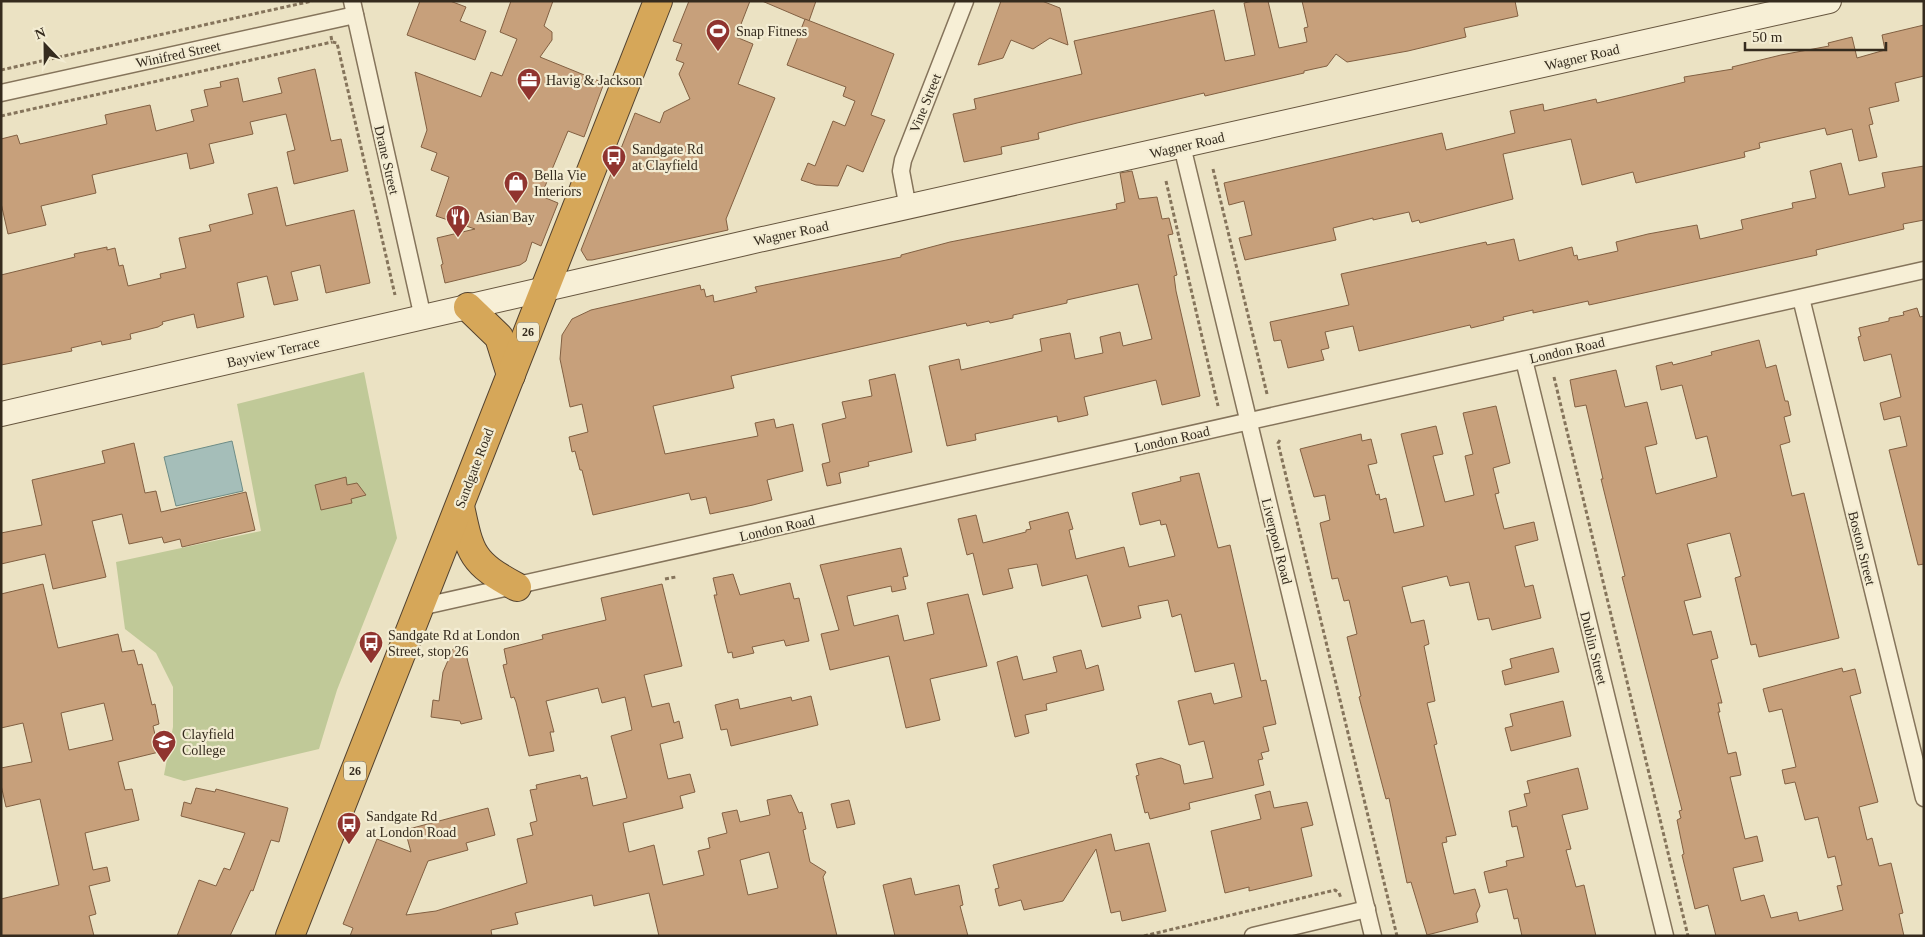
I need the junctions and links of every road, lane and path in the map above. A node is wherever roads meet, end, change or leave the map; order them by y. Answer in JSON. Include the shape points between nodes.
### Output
{"nodes":[{"id":1,"x":312,"y":1,"type":"edge"},
{"id":2,"x":658,"y":1,"type":"edge"},
{"id":3,"x":965,"y":1,"type":"edge"},
{"id":4,"x":1829,"y":1,"type":"edge"},
{"id":5,"x":353,"y":8,"type":"edge"},
{"id":6,"x":331,"y":35,"type":"dead end"},
{"id":7,"x":332,"y":42,"type":"junction"},
{"id":8,"x":1,"y":70,"type":"edge"},
{"id":9,"x":1,"y":93,"type":"edge"},
{"id":10,"x":1,"y":116,"type":"edge"},
{"id":11,"x":1182,"y":146,"type":"junction"},
{"id":12,"x":1213,"y":169,"type":"dead end"},
{"id":13,"x":1166,"y":181,"type":"dead end"},
{"id":14,"x":908,"y":208,"type":"junction"},
{"id":15,"x":1924,"y":270,"type":"edge"},
{"id":16,"x":545,"y":289,"type":"junction"},
{"id":17,"x":395,"y":295,"type":"dead end"},
{"id":18,"x":1801,"y":298,"type":"junction"},
{"id":19,"x":468,"y":307,"type":"junction"},
{"id":20,"x":423,"y":318,"type":"junction"},
{"id":21,"x":1524,"y":360,"type":"junction"},
{"id":22,"x":510,"y":375,"type":"junction"},
{"id":23,"x":1554,"y":377,"type":"dead end"},
{"id":24,"x":1267,"y":394,"type":"dead end"},
{"id":25,"x":1218,"y":406,"type":"dead end"},
{"id":26,"x":1,"y":414,"type":"edge"},
{"id":27,"x":1248,"y":422,"type":"junction"},
{"id":28,"x":1280,"y":440,"type":"dead end"},
{"id":29,"x":460,"y":506,"type":"junction"},
{"id":30,"x":676,"y":577,"type":"dead end"},
{"id":31,"x":665,"y":579,"type":"dead end"},
{"id":32,"x":517,"y":587,"type":"junction"},
{"id":33,"x":420,"y":607,"type":"junction"},
{"id":34,"x":1924,"y":798,"type":"edge"},
{"id":35,"x":1339,"y":893,"type":"dead end"},
{"id":36,"x":1367,"y":909,"type":"junction"},
{"id":37,"x":1395,"y":928,"type":"junction"},
{"id":38,"x":1381,"y":933,"type":"edge"},
{"id":39,"x":290,"y":936,"type":"edge"},
{"id":40,"x":1144,"y":936,"type":"edge"},
{"id":41,"x":1253,"y":936,"type":"edge"},
{"id":42,"x":1397,"y":936,"type":"edge"},
{"id":43,"x":1665,"y":936,"type":"edge"},
{"id":44,"x":1688,"y":936,"type":"edge"}],
"edges":[{"from":1,"to":8,"type":"path"},
{"from":2,"to":16,"type":"highway","name":"Sandgate Road","number":"26"},
{"from":3,"to":14,"type":"street","name":"Vine Street","via":[[902,160]]},
{"from":4,"to":11,"type":"street","name":"Wagner Road"},
{"from":5,"to":9,"type":"street","name":"Winifred Street"},
{"from":5,"to":20,"type":"street","name":"Drane Street"},
{"from":6,"to":7,"type":"path"},
{"from":7,"to":10,"type":"path"},
{"from":7,"to":17,"type":"path","via":[[337,43]]},
{"from":11,"to":14,"type":"street","name":"Wagner Road"},
{"from":11,"to":27,"type":"street","name":"Liverpool Road"},
{"from":12,"to":24,"type":"path"},
{"from":13,"to":25,"type":"path"},
{"from":14,"to":16,"type":"street","name":"Wagner Road"},
{"from":15,"to":18,"type":"street","name":"London Road"},
{"from":16,"to":19,"type":"street","name":"Bayview Terrace"},
{"from":16,"to":22,"type":"highway","name":"Sandgate Road","number":"26"},
{"from":18,"to":21,"type":"street","name":"London Road"},
{"from":18,"to":34,"type":"street","name":"Boston Street"},
{"from":19,"to":20,"type":"street","name":"Bayview Terrace"},
{"from":19,"to":22,"type":"highway","via":[[498,337]]},
{"from":20,"to":26,"type":"street","name":"Bayview Terrace"},
{"from":21,"to":27,"type":"street","name":"London Road"},
{"from":21,"to":43,"type":"street","name":"Dublin Street"},
{"from":22,"to":29,"type":"highway","name":"Sandgate Road","number":"26"},
{"from":23,"to":44,"type":"path"},
{"from":27,"to":32,"type":"street","name":"London Road"},
{"from":27,"to":36,"type":"street","name":"Liverpool Road"},
{"from":28,"to":37,"type":"path","via":[[1278,443]]},
{"from":29,"to":32,"type":"highway","via":[[472,553],[486,569]]},
{"from":29,"to":33,"type":"highway","name":"Sandgate Road","number":"26"},
{"from":30,"to":31,"type":"path"},
{"from":32,"to":33,"type":"street","name":"London Road"},
{"from":33,"to":39,"type":"highway","name":"Sandgate Road","number":"26"},
{"from":35,"to":40,"type":"path","via":[[1335,890]]},
{"from":36,"to":38,"type":"street","name":"Liverpool Road"},
{"from":36,"to":41,"type":"street"},
{"from":37,"to":38,"type":"path"},
{"from":37,"to":42,"type":"path"}]}
